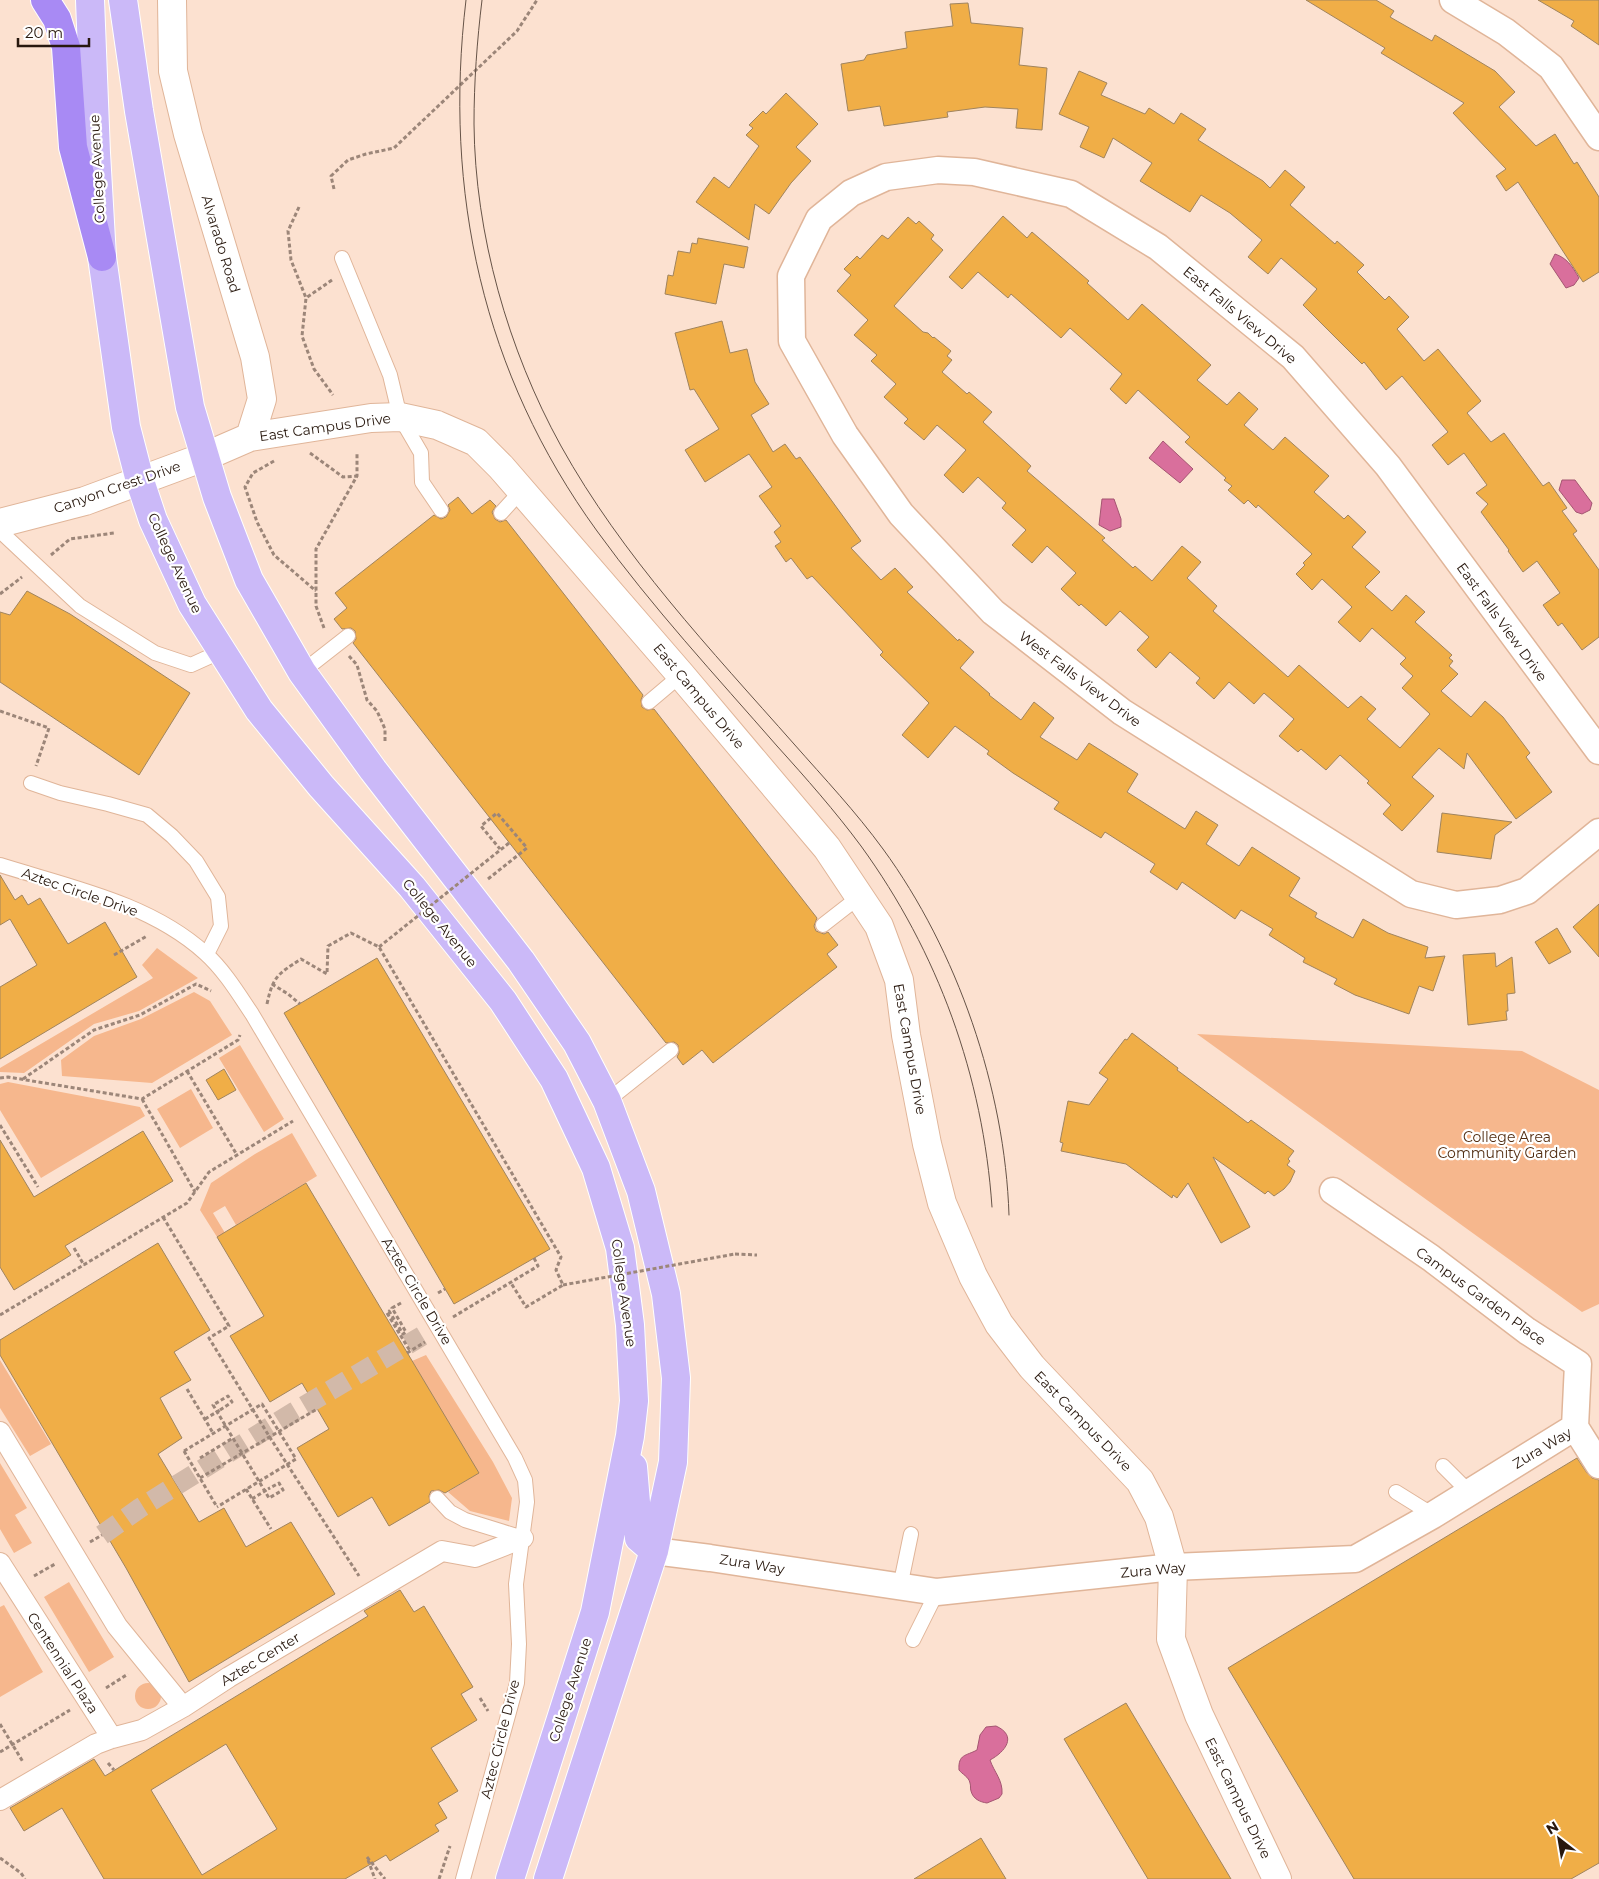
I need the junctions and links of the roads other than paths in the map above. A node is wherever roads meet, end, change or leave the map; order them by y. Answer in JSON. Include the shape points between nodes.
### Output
{"nodes":[{"id":1,"x":46,"y":0,"type":"edge"},
{"id":2,"x":90,"y":0,"type":"edge"},
{"id":3,"x":123,"y":0,"type":"edge"},
{"id":4,"x":172,"y":0,"type":"edge"},
{"id":5,"x":1453,"y":0,"type":"edge"},
{"id":6,"x":1599,"y":137,"type":"edge"},
{"id":7,"x":819,"y":219,"type":"joint"},
{"id":8,"x":102,"y":257,"type":"junction"},
{"id":9,"x":342,"y":258,"type":"dead end"},
{"id":10,"x":400,"y":417,"type":"junction"},
{"id":11,"x":250,"y":437,"type":"junction"},
{"id":12,"x":204,"y":457,"type":"junction"},
{"id":13,"x":140,"y":480,"type":"junction"},
{"id":14,"x":521,"y":491,"type":"junction"},
{"id":15,"x":441,"y":510,"type":"dead end"},
{"id":16,"x":501,"y":512,"type":"dead end"},
{"id":17,"x":0,"y":523,"type":"edge"},
{"id":18,"x":0,"y":531,"type":"edge"},
{"id":19,"x":348,"y":636,"type":"dead end"},
{"id":20,"x":222,"y":651,"type":"junction"},
{"id":21,"x":302,"y":672,"type":"junction"},
{"id":22,"x":682,"y":675,"type":"junction"},
{"id":23,"x":649,"y":702,"type":"dead end"},
{"id":24,"x":1590,"y":722,"type":"edge"},
{"id":25,"x":1599,"y":751,"type":"edge"},
{"id":26,"x":31,"y":783,"type":"road end"},
{"id":27,"x":1599,"y":832,"type":"edge"},
{"id":28,"x":0,"y":864,"type":"edge"},
{"id":29,"x":859,"y":897,"type":"junction"},
{"id":30,"x":823,"y":925,"type":"dead end"},
{"id":31,"x":207,"y":954,"type":"junction"},
{"id":32,"x":671,"y":1050,"type":"dead end"},
{"id":33,"x":607,"y":1101,"type":"junction"},
{"id":34,"x":1333,"y":1191,"type":"dead end"},
{"id":35,"x":1575,"y":1427,"type":"junction"},
{"id":36,"x":0,"y":1432,"type":"edge"},
{"id":37,"x":630,"y":1436,"type":"junction"},
{"id":38,"x":1599,"y":1464,"type":"edge"},
{"id":39,"x":1443,"y":1466,"type":"dead end"},
{"id":40,"x":1396,"y":1492,"type":"dead end"},
{"id":41,"x":1470,"y":1492,"type":"junction"},
{"id":42,"x":437,"y":1498,"type":"dead end"},
{"id":43,"x":1433,"y":1515,"type":"junction"},
{"id":44,"x":911,"y":1534,"type":"dead end"},
{"id":45,"x":524,"y":1538,"type":"junction"},
{"id":46,"x":654,"y":1551,"type":"junction"},
{"id":47,"x":0,"y":1563,"type":"edge"},
{"id":48,"x":1173,"y":1567,"type":"junction"},
{"id":49,"x":900,"y":1587,"type":"junction"},
{"id":50,"x":937,"y":1592,"type":"junction"},
{"id":51,"x":913,"y":1640,"type":"dead end"},
{"id":52,"x":183,"y":1707,"type":"junction"},
{"id":53,"x":112,"y":1738,"type":"junction"},
{"id":54,"x":0,"y":1800,"type":"edge"},
{"id":55,"x":463,"y":1879,"type":"edge"},
{"id":56,"x":510,"y":1879,"type":"edge"},
{"id":57,"x":548,"y":1879,"type":"edge"},
{"id":58,"x":1277,"y":1879,"type":"edge"}],
"edges":[{"from":1,"to":8,"type":"highway","via":[[57,19],[66,47],[73,147]]},
{"from":2,"to":8,"type":"main road","name":"College Avenue"},
{"from":3,"to":12,"type":"main road","via":[[190,407]]},
{"from":4,"to":11,"type":"street","name":"Alvarado Road","via":[[174,71],[188,134],[255,357],[262,399]]},
{"from":5,"to":6,"type":"street","via":[[1506,32],[1550,67]]},
{"from":7,"to":24,"type":"street","name":"East Falls View Drive","via":[[851,193],[886,177],[938,170],[974,172],[1071,194],[1158,247],[1293,357],[1388,466]]},
{"from":7,"to":27,"type":"street","name":"West Falls View Drive","via":[[791,276],[792,341],[845,435],[901,514],[1008,624],[1122,712],[1411,894],[1456,905],[1500,900],[1527,891]]},
{"from":8,"to":13,"type":"main road","name":"College Avenue","via":[[126,427]]},
{"from":9,"to":10,"type":"lane","via":[[390,375]]},
{"from":10,"to":11,"type":"street","name":"East Campus Drive","via":[[371,418]]},
{"from":10,"to":14,"type":"street","name":"East Campus Drive","via":[[438,425],[476,442]]},
{"from":10,"to":15,"type":"lane","via":[[421,453],[422,482]]},
{"from":11,"to":12,"type":"street"},
{"from":12,"to":13,"type":"street","name":"Canyon Crest Drive"},
{"from":12,"to":21,"type":"main road","via":[[249,580]]},
{"from":13,"to":17,"type":"street","name":"Canyon Crest Drive","via":[[86,501]]},
{"from":13,"to":20,"type":"main road","name":"College Avenue","via":[[154,520],[192,604]]},
{"from":14,"to":16,"type":"lane"},
{"from":14,"to":22,"type":"street","name":"East Campus Drive"},
{"from":18,"to":20,"type":"lane","via":[[80,606],[155,653],[192,665]]},
{"from":19,"to":21,"type":"lane"},
{"from":20,"to":37,"type":"main road","name":"College Avenue","via":[[259,710],[321,786],[412,887],[503,1001],[554,1079],[596,1168],[620,1248],[632,1353],[634,1401]]},
{"from":21,"to":33,"type":"main road","via":[[373,770],[521,961],[577,1042]]},
{"from":22,"to":23,"type":"lane"},
{"from":22,"to":29,"type":"street","name":"East Campus Drive","via":[[827,848]]},
{"from":24,"to":25,"type":"street","name":"East Falls View Drive"},
{"from":26,"to":31,"type":"lane","via":[[147,815],[172,836],[196,861],[218,897],[220,926]]},
{"from":28,"to":31,"type":"lane","name":"Aztec Circle Drive","via":[[132,907],[166,924]]},
{"from":29,"to":30,"type":"lane"},
{"from":29,"to":48,"type":"street","name":"East Campus Drive","via":[[879,926],[899,980],[906,1035],[939,1194],[973,1276],[999,1324],[1032,1367],[1140,1481],[1159,1517]]},
{"from":31,"to":45,"type":"lane","name":"Aztec Circle Drive","via":[[252,1014],[515,1458],[525,1480]]},
{"from":32,"to":33,"type":"lane"},
{"from":33,"to":46,"type":"main road","via":[[643,1200],[666,1294],[676,1378],[673,1462]]},
{"from":34,"to":35,"type":"street","name":"Campus Garden Place","via":[[1578,1364]]},
{"from":35,"to":38,"type":"street","name":"Zura Way"},
{"from":35,"to":41,"type":"street","name":"Zura Way"},
{"from":36,"to":52,"type":"street","via":[[117,1626]]},
{"from":37,"to":46,"type":"main road","via":[[639,1538]]},
{"from":37,"to":56,"type":"main road","name":"College Avenue","via":[[595,1612]]},
{"from":39,"to":41,"type":"lane"},
{"from":40,"to":43,"type":"lane"},
{"from":41,"to":43,"type":"street","name":"Zura Way"},
{"from":42,"to":45,"type":"lane","via":[[450,1512],[465,1520]]},
{"from":43,"to":48,"type":"street","name":"Zura Way","via":[[1355,1559]]},
{"from":44,"to":49,"type":"lane"},
{"from":45,"to":52,"type":"street","name":"Aztec Center","via":[[475,1557],[442,1551]]},
{"from":45,"to":55,"type":"lane","name":"Aztec Circle Drive","via":[[516,1584],[519,1644],[516,1683]]},
{"from":46,"to":49,"type":"street","name":"Zura Way"},
{"from":46,"to":57,"type":"main road"},
{"from":47,"to":53,"type":"street","name":"Centennial Plaza"},
{"from":48,"to":50,"type":"street","name":"Zura Way"},
{"from":48,"to":58,"type":"street","name":"East Campus Drive","via":[[1171,1638],[1199,1715]]},
{"from":49,"to":50,"type":"street","name":"Zura Way"},
{"from":50,"to":51,"type":"lane"},
{"from":52,"to":53,"type":"street","name":"Aztec Center","via":[[142,1730]]},
{"from":53,"to":54,"type":"street","name":"Aztec Center"}]}
